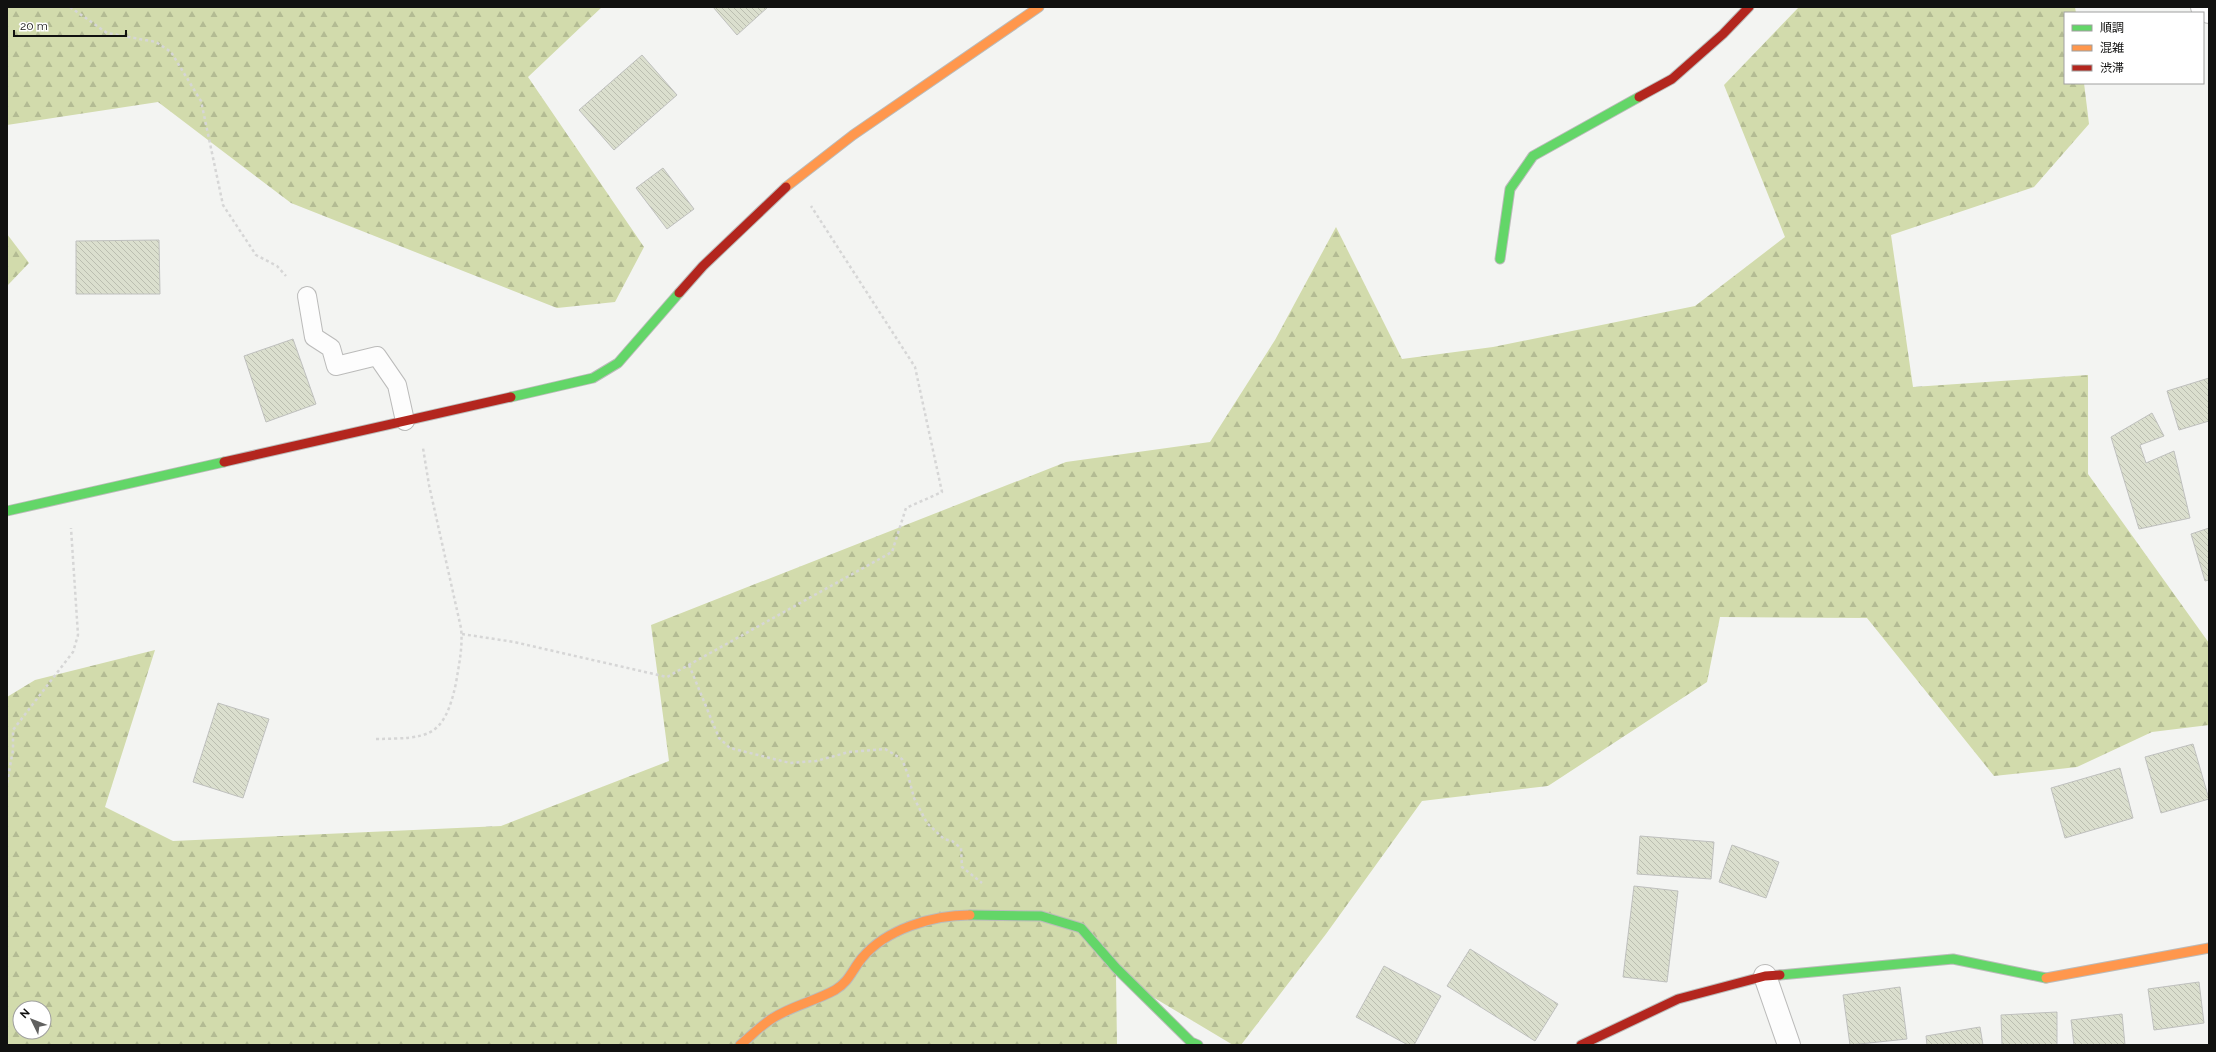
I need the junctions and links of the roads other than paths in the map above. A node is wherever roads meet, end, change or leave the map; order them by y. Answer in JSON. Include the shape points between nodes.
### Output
{"nodes":[{"id":1,"x":1039,"y":7,"type":"edge"},
{"id":2,"x":1749,"y":7,"type":"edge"},
{"id":3,"x":2202,"y":7,"type":"edge"},
{"id":4,"x":2209,"y":12,"type":"edge"},
{"id":5,"x":1500,"y":259,"type":"dead end"},
{"id":6,"x":307,"y":296,"type":"road end"},
{"id":7,"x":412,"y":420,"type":"junction"},
{"id":8,"x":7,"y":511,"type":"edge"},
{"id":9,"x":2209,"y":948,"type":"edge"},
{"id":10,"x":1765,"y":976,"type":"junction"},
{"id":11,"x":740,"y":1045,"type":"edge"},
{"id":12,"x":1198,"y":1045,"type":"edge"},
{"id":13,"x":1581,"y":1045,"type":"edge"},
{"id":14,"x":1789,"y":1045,"type":"edge"}],
"edges":[{"from":1,"to":7,"type":"street","via":[[854,134],[780,192],[703,266],[618,363],[593,378]]},
{"from":2,"to":5,"type":"street","via":[[1672,79],[1533,156],[1510,189]]},
{"from":3,"to":4,"type":"street"},
{"from":6,"to":7,"type":"lane","via":[[314,337],[331,348],[336,366],[377,356],[397,386]]},
{"from":7,"to":8,"type":"street"},
{"from":9,"to":10,"type":"street","via":[[2045,978],[1953,960]]},
{"from":10,"to":13,"type":"street","via":[[1678,999]]},
{"from":10,"to":14,"type":"street"},
{"from":11,"to":12,"type":"street","via":[[773,1018],[835,990],[849,979],[862,958],[885,938],[907,926],[960,915],[1041,916],[1081,928],[1116,968],[1191,1042]]}]}
